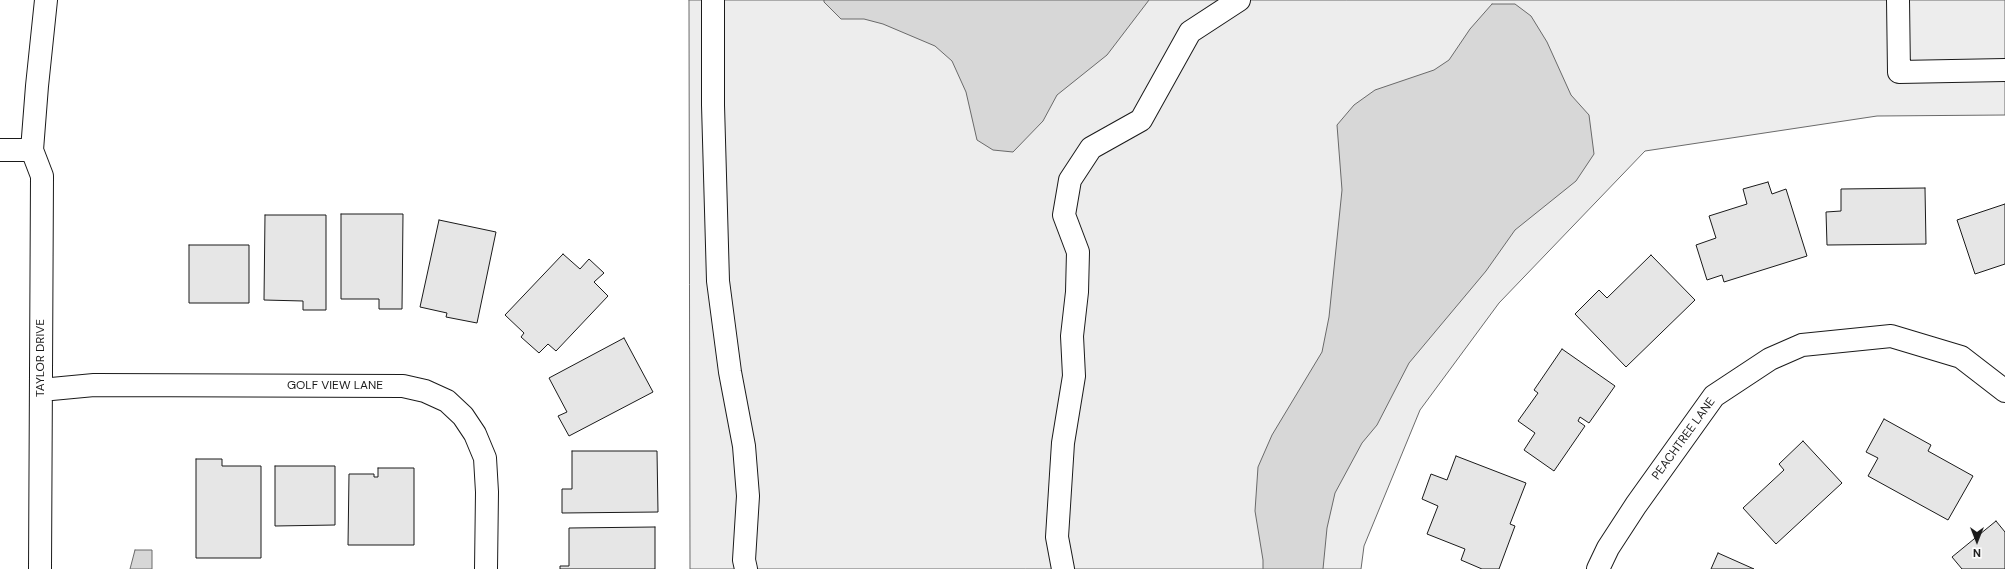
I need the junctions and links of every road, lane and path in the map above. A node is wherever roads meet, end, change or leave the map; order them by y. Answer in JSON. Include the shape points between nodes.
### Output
{"nodes":[{"id":1,"x":46,"y":0,"type":"edge"},
{"id":2,"x":713,"y":0,"type":"edge"},
{"id":3,"x":1239,"y":0,"type":"edge"},
{"id":4,"x":1898,"y":0,"type":"edge"},
{"id":5,"x":2005,"y":70,"type":"edge"},
{"id":6,"x":0,"y":150,"type":"edge"},
{"id":7,"x":32,"y":150,"type":"junction"},
{"id":8,"x":41,"y":390,"type":"junction"},
{"id":9,"x":2005,"y":391,"type":"edge"},
{"id":10,"x":40,"y":569,"type":"edge"},
{"id":11,"x":486,"y":569,"type":"edge"},
{"id":12,"x":746,"y":569,"type":"edge"},
{"id":13,"x":1064,"y":569,"type":"edge"},
{"id":14,"x":1598,"y":569,"type":"edge"}],
"edges":[{"from":1,"to":7,"type":"street"},
{"from":2,"to":12,"type":"street","via":[[718,281],[730,372],[744,446],[748,496],[744,560]]},
{"from":3,"to":13,"type":"street","via":[[1190,32],[1141,120],[1091,148],[1070,180],[1064,215],[1078,252],[1072,336],[1074,376],[1063,443],[1057,537]]},
{"from":4,"to":5,"type":"street","via":[[1899,72]]},
{"from":6,"to":7,"type":"street"},
{"from":7,"to":8,"type":"street","name":"TAYLOR DRIVE","via":[[42,176]]},
{"from":8,"to":10,"type":"street","name":"TAYLOR DRIVE"},
{"from":8,"to":11,"type":"street","name":"GOLF VIEW LANE","via":[[94,385],[403,386],[424,391],[446,401],[463,416],[475,434],[485,458]]},
{"from":9,"to":14,"type":"street","name":"PEACHTREE LANE","via":[[1961,356],[1891,336],[1802,345],[1770,359],[1714,396],[1636,505],[1608,548]]}]}
